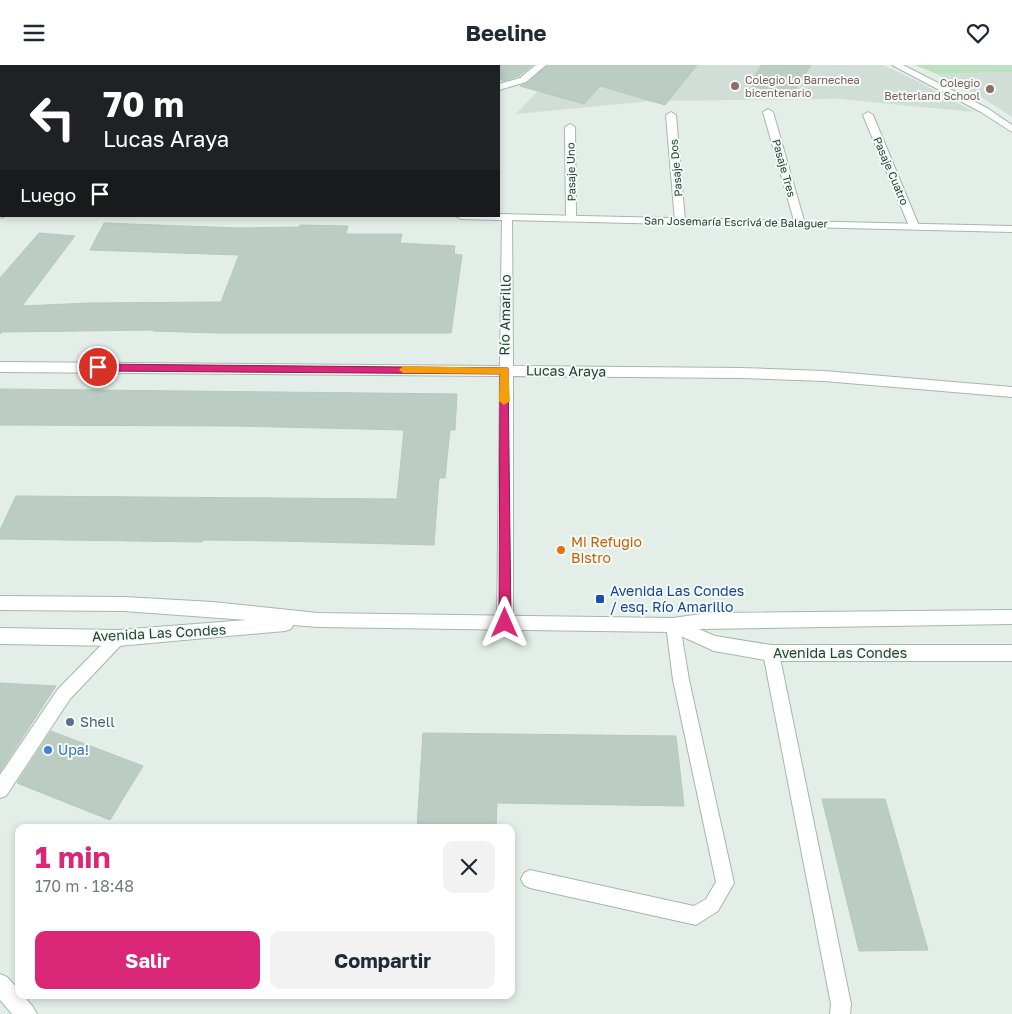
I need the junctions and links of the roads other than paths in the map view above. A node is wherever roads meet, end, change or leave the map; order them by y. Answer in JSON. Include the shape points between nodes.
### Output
{"nodes":[{"id":1,"x":542,"y":65,"type":"edge"},
{"id":2,"x":896,"y":65,"type":"edge"},
{"id":3,"x":500,"y":87,"type":"edge"},
{"id":4,"x":768,"y":112,"type":"dead end"},
{"id":5,"x":671,"y":115,"type":"dead end"},
{"id":6,"x":868,"y":115,"type":"dead end"},
{"id":7,"x":570,"y":127,"type":"dead end"},
{"id":8,"x":1012,"y":129,"type":"edge"},
{"id":9,"x":500,"y":217,"type":"edge"},
{"id":10,"x":506,"y":217,"type":"junction"},
{"id":11,"x":572,"y":218,"type":"junction"},
{"id":12,"x":680,"y":221,"type":"junction"},
{"id":13,"x":800,"y":224,"type":"junction"},
{"id":14,"x":914,"y":226,"type":"junction"},
{"id":15,"x":1012,"y":229,"type":"edge"},
{"id":16,"x":0,"y":367,"type":"edge"},
{"id":17,"x":504,"y":370,"type":"junction"},
{"id":18,"x":1012,"y":391,"type":"edge"},
{"id":19,"x":0,"y":603,"type":"edge"},
{"id":20,"x":1012,"y":617,"type":"edge"},
{"id":21,"x":318,"y":620,"type":"junction"},
{"id":22,"x":505,"y":623,"type":"junction"},
{"id":23,"x":673,"y":625,"type":"junction"},
{"id":24,"x":0,"y":636,"type":"edge"},
{"id":25,"x":118,"y":638,"type":"junction"},
{"id":26,"x":771,"y":653,"type":"junction"},
{"id":27,"x":1012,"y":653,"type":"edge"},
{"id":28,"x":0,"y":790,"type":"edge"},
{"id":29,"x":530,"y":879,"type":"dead end"},
{"id":30,"x":0,"y":983,"type":"edge"},
{"id":31,"x":26,"y":1014,"type":"edge"},
{"id":32,"x":840,"y":1014,"type":"edge"}],
"edges":[{"from":1,"to":3,"type":"street","via":[[523,80]]},
{"from":2,"to":8,"type":"street","via":[[964,99]]},
{"from":4,"to":13,"type":"street","name":"Pasaje Tres"},
{"from":5,"to":12,"type":"street","name":"Pasaje Dos"},
{"from":6,"to":14,"type":"street","name":"Pasaje Cuatro"},
{"from":7,"to":11,"type":"street","name":"Pasaje Uno"},
{"from":9,"to":10,"type":"street","name":"San Josemaría Escrivá de Balaguer"},
{"from":10,"to":11,"type":"street","name":"San Josemaría Escrivá de Balaguer"},
{"from":10,"to":17,"type":"street","name":"Río Amarillo"},
{"from":11,"to":12,"type":"street","name":"San Josemaría Escrivá de Balaguer"},
{"from":12,"to":13,"type":"street","name":"San Josemaría Escrivá de Balaguer"},
{"from":13,"to":14,"type":"street","name":"San Josemaría Escrivá de Balaguer"},
{"from":14,"to":15,"type":"street","name":"San Josemaría Escrivá de Balaguer"},
{"from":16,"to":17,"type":"street","name":"Lucas Araya"},
{"from":17,"to":18,"type":"street","name":"Lucas Araya","via":[[824,376]]},
{"from":17,"to":22,"type":"street","name":"Río Amarillo"},
{"from":19,"to":21,"type":"street","name":"Avenida Las Condes","via":[[124,604]]},
{"from":20,"to":23,"type":"street","name":"Avenida Las Condes","via":[[708,620]]},
{"from":21,"to":22,"type":"street","name":"Avenida Las Condes"},
{"from":21,"to":25,"type":"street","name":"Avenida Las Condes"},
{"from":22,"to":23,"type":"street","name":"Avenida Las Condes"},
{"from":23,"to":26,"type":"street","name":"Avenida Las Condes","via":[[714,643]]},
{"from":23,"to":29,"type":"lane","via":[[681,680],[725,883],[712,905],[696,916]]},
{"from":24,"to":25,"type":"street","name":"Avenida Las Condes"},
{"from":25,"to":28,"type":"lane","via":[[57,694]]},
{"from":26,"to":27,"type":"street","name":"Avenida Las Condes"},
{"from":26,"to":32,"type":"lane","via":[[841,1004]]},
{"from":30,"to":31,"type":"street"}]}
